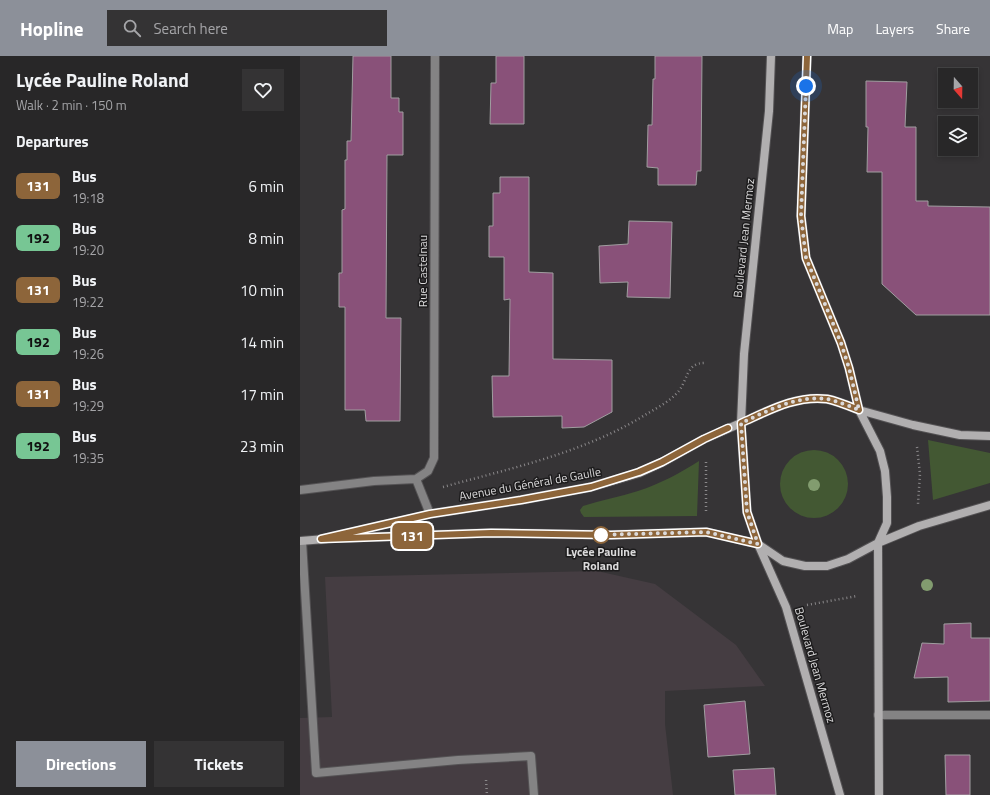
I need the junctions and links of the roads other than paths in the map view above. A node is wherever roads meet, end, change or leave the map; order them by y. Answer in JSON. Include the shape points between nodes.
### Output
{"nodes":[{"id":1,"x":435,"y":56,"type":"edge"},
{"id":2,"x":770,"y":56,"type":"edge"},
{"id":3,"x":807,"y":56,"type":"edge"},
{"id":4,"x":859,"y":410,"type":"junction"},
{"id":5,"x":741,"y":423,"type":"junction"},
{"id":6,"x":990,"y":436,"type":"edge"},
{"id":7,"x":416,"y":479,"type":"junction"},
{"id":8,"x":300,"y":490,"type":"edge"},
{"id":9,"x":990,"y":505,"type":"edge"},
{"id":10,"x":430,"y":514,"type":"junction"},
{"id":11,"x":321,"y":539,"type":"junction"},
{"id":12,"x":301,"y":541,"type":"edge"},
{"id":13,"x":878,"y":543,"type":"junction"},
{"id":14,"x":758,"y":544,"type":"junction"},
{"id":15,"x":878,"y":715,"type":"junction"},
{"id":16,"x":990,"y":715,"type":"edge"},
{"id":17,"x":534,"y":795,"type":"edge"},
{"id":18,"x":840,"y":795,"type":"edge"},
{"id":19,"x":879,"y":795,"type":"edge"}],
"edges":[{"from":1,"to":7,"type":"street","name":"Rue Castelnau","via":[[434,458],[428,471]]},
{"from":2,"to":5,"type":"main road","name":"Boulevard Jean Mermoz","via":[[769,111],[744,354]]},
{"from":3,"to":4,"type":"main road","via":[[801,216],[806,258],[841,343]]},
{"from":4,"to":5,"type":"main road","via":[[827,399],[800,400]]},
{"from":4,"to":6,"type":"main road","via":[[960,435]]},
{"from":4,"to":13,"type":"main road","via":[[880,451],[885,471],[887,523]]},
{"from":5,"to":10,"type":"main road","name":"Avenue du Général de Gaulle","via":[[645,470],[591,487]]},
{"from":5,"to":14,"type":"main road","name":"Boulevard Jean Mermoz","via":[[747,512]]},
{"from":7,"to":8,"type":"street"},
{"from":7,"to":10,"type":"street"},
{"from":9,"to":13,"type":"main road","via":[[919,526]]},
{"from":10,"to":11,"type":"main road","name":"Avenue du Général de Gaulle"},
{"from":11,"to":12,"type":"main road","name":"Avenue du Général de Gaulle"},
{"from":11,"to":14,"type":"main road","name":"Avenue du Général de Gaulle","via":[[491,533],[611,535],[706,532]]},
{"from":12,"to":17,"type":"street","via":[[316,773],[531,756]]},
{"from":13,"to":14,"type":"main road","via":[[848,559],[827,566],[783,562]]},
{"from":13,"to":15,"type":"main road"},
{"from":14,"to":18,"type":"main road","name":"Boulevard Jean Mermoz","via":[[786,607]]},
{"from":15,"to":16,"type":"street"},
{"from":15,"to":19,"type":"main road"}]}
